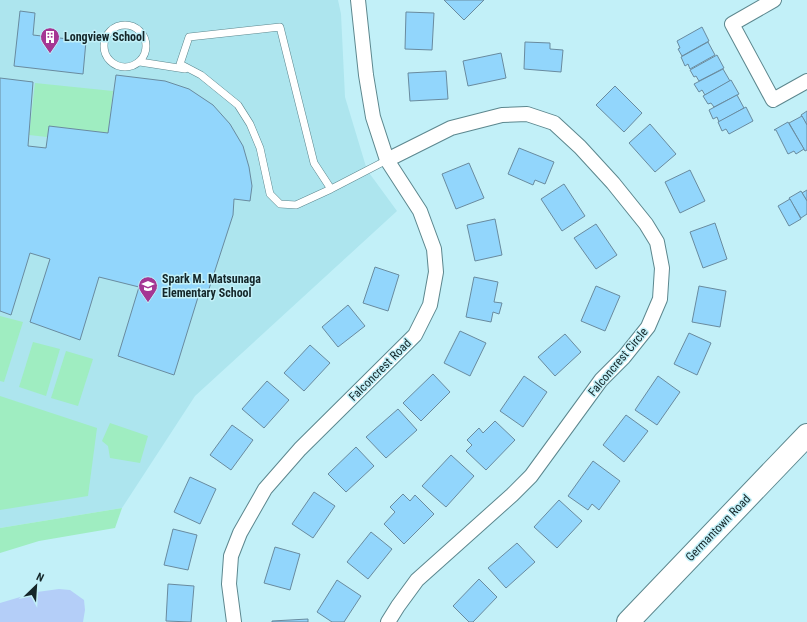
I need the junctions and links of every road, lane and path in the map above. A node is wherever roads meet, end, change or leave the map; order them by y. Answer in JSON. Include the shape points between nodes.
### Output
{"nodes":[{"id":1,"x":359,"y":0,"type":"edge"},
{"id":2,"x":774,"y":0,"type":"edge"},
{"id":3,"x":140,"y":62,"type":"junction"},
{"id":4,"x":191,"y":70,"type":"junction"},
{"id":5,"x":807,"y":81,"type":"edge"},
{"id":6,"x":387,"y":160,"type":"junction"},
{"id":7,"x":331,"y":189,"type":"junction"},
{"id":8,"x":807,"y":435,"type":"edge"},
{"id":9,"x":234,"y":622,"type":"edge"},
{"id":10,"x":388,"y":622,"type":"edge"},
{"id":11,"x":628,"y":622,"type":"edge"}],
"edges":[{"from":1,"to":6,"type":"street","name":"Falconcrest Road","via":[[373,117]]},
{"from":2,"to":5,"type":"street","via":[[732,24],[773,100]]},
{"from":3,"to":3,"type":"lane","via":[[123,68],[110,61],[104,48],[107,35],[118,26],[132,26],[138,29],[143,34],[147,47],[146,54]]},
{"from":3,"to":4,"type":"lane"},
{"from":4,"to":7,"type":"lane","via":[[208,80],[238,105],[250,124],[260,148],[270,194],[280,204],[296,205]]},
{"from":4,"to":7,"type":"lane","via":[[180,64],[189,38],[280,27],[314,163]]},
{"from":6,"to":7,"type":"lane"},
{"from":6,"to":9,"type":"street","name":"Falconcrest Road","via":[[420,211],[434,249],[436,272],[430,304],[415,335],[300,449],[262,496],[240,532],[231,556],[229,584]]},
{"from":6,"to":10,"type":"street","name":"Falconcrest Circle","via":[[451,128],[502,115],[527,114],[554,123],[613,183],[646,224],[657,242],[662,268],[660,299],[648,327],[601,380],[531,476],[417,580]]},
{"from":8,"to":11,"type":"main road","name":"Germantown Road"}]}
